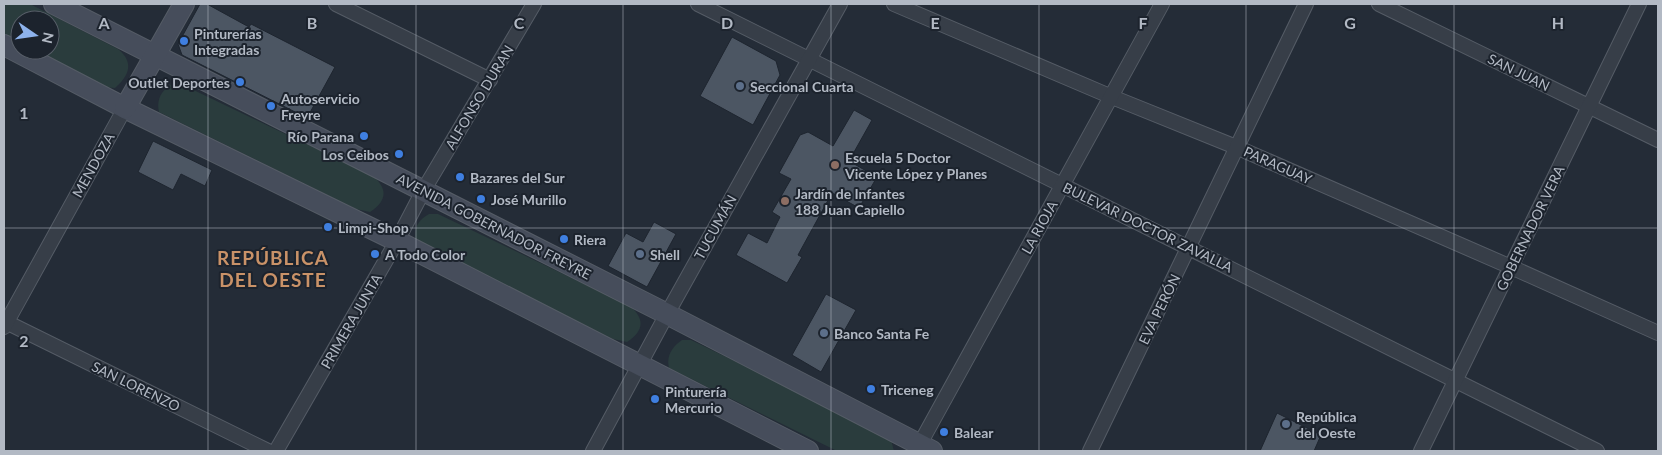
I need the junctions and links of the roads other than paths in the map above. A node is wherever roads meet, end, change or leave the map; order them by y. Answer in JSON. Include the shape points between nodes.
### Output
{"nodes":[{"id":1,"x":54,"y":4,"type":"edge"},
{"id":2,"x":184,"y":4,"type":"edge"},
{"id":3,"x":336,"y":4,"type":"edge"},
{"id":4,"x":534,"y":4,"type":"edge"},
{"id":5,"x":698,"y":4,"type":"edge"},
{"id":6,"x":840,"y":4,"type":"edge"},
{"id":7,"x":894,"y":4,"type":"edge"},
{"id":8,"x":1162,"y":4,"type":"edge"},
{"id":9,"x":1306,"y":4,"type":"edge"},
{"id":10,"x":1380,"y":4,"type":"edge"},
{"id":11,"x":1639,"y":4,"type":"edge"},
{"id":12,"x":4,"y":45,"type":"edge"},
{"id":13,"x":154,"y":55,"type":"junction"},
{"id":14,"x":810,"y":59,"type":"junction"},
{"id":15,"x":490,"y":80,"type":"junction"},
{"id":16,"x":1112,"y":97,"type":"junction"},
{"id":17,"x":1589,"y":106,"type":"junction"},
{"id":18,"x":125,"y":108,"type":"junction"},
{"id":19,"x":1658,"y":140,"type":"edge"},
{"id":20,"x":1236,"y":146,"type":"junction"},
{"id":21,"x":1062,"y":185,"type":"junction"},
{"id":22,"x":423,"y":191,"type":"junction"},
{"id":23,"x":397,"y":241,"type":"junction"},
{"id":24,"x":1189,"y":247,"type":"junction"},
{"id":25,"x":1512,"y":267,"type":"junction"},
{"id":26,"x":667,"y":314,"type":"junction"},
{"id":27,"x":5,"y":323,"type":"edge"},
{"id":28,"x":1658,"y":333,"type":"edge"},
{"id":29,"x":640,"y":365,"type":"junction"},
{"id":30,"x":1456,"y":381,"type":"junction"},
{"id":31,"x":923,"y":449,"type":"edge"},
{"id":32,"x":268,"y":451,"type":"edge"},
{"id":33,"x":276,"y":451,"type":"edge"},
{"id":34,"x":593,"y":451,"type":"edge"},
{"id":35,"x":808,"y":451,"type":"edge"},
{"id":36,"x":1090,"y":451,"type":"edge"},
{"id":37,"x":1421,"y":451,"type":"edge"},
{"id":38,"x":1597,"y":451,"type":"edge"}],
"edges":[{"from":1,"to":13,"type":"main road","name":"AVENIDA GOBERNADOR FREYRE"},
{"from":2,"to":13,"type":"main road","name":"MENDOZA"},
{"from":3,"to":15,"type":"street"},
{"from":4,"to":15,"type":"street","name":"ALFONSO DURAN"},
{"from":5,"to":14,"type":"street","name":"BULEVAR DOCTOR ZAVALLA"},
{"from":6,"to":14,"type":"street","name":"TUCUMÁN"},
{"from":7,"to":16,"type":"street","name":"PARAGUAY"},
{"from":8,"to":16,"type":"street","name":"LA RIOJA"},
{"from":9,"to":20,"type":"street","name":"EVA PERÓN"},
{"from":10,"to":17,"type":"street","name":"SAN JUAN"},
{"from":11,"to":17,"type":"street","name":"GOBERNADOR VERA"},
{"from":12,"to":18,"type":"main road"},
{"from":13,"to":18,"type":"main road","name":"MENDOZA"},
{"from":13,"to":22,"type":"main road","name":"AVENIDA GOBERNADOR FREYRE"},
{"from":14,"to":21,"type":"street","name":"BULEVAR DOCTOR ZAVALLA"},
{"from":14,"to":26,"type":"street","name":"TUCUMÁN"},
{"from":15,"to":22,"type":"street","name":"ALFONSO DURAN"},
{"from":16,"to":20,"type":"street","name":"PARAGUAY"},
{"from":16,"to":21,"type":"street","name":"LA RIOJA"},
{"from":17,"to":19,"type":"street","name":"SAN JUAN"},
{"from":17,"to":25,"type":"street","name":"GOBERNADOR VERA"},
{"from":18,"to":23,"type":"main road"},
{"from":18,"to":27,"type":"street","name":"MENDOZA"},
{"from":20,"to":24,"type":"street","name":"EVA PERÓN"},
{"from":20,"to":25,"type":"street","name":"PARAGUAY"},
{"from":21,"to":24,"type":"street","name":"BULEVAR DOCTOR ZAVALLA"},
{"from":21,"to":31,"type":"street","name":"LA RIOJA"},
{"from":22,"to":23,"type":"street","name":"PRIMERA JUNTA"},
{"from":22,"to":26,"type":"main road","name":"AVENIDA GOBERNADOR FREYRE"},
{"from":23,"to":29,"type":"main road"},
{"from":23,"to":33,"type":"street","name":"PRIMERA JUNTA"},
{"from":24,"to":30,"type":"street","name":"BULEVAR DOCTOR ZAVALLA"},
{"from":24,"to":36,"type":"street","name":"EVA PERÓN"},
{"from":25,"to":28,"type":"street","name":"PARAGUAY"},
{"from":25,"to":30,"type":"street","name":"GOBERNADOR VERA"},
{"from":26,"to":29,"type":"street","name":"TUCUMÁN"},
{"from":26,"to":31,"type":"main road","name":"AVENIDA GOBERNADOR FREYRE"},
{"from":27,"to":32,"type":"street","name":"SAN LORENZO"},
{"from":29,"to":34,"type":"street","name":"TUCUMÁN"},
{"from":29,"to":35,"type":"main road"},
{"from":30,"to":37,"type":"street","name":"GOBERNADOR VERA"},
{"from":30,"to":38,"type":"street","name":"BULEVAR DOCTOR ZAVALLA"}]}
